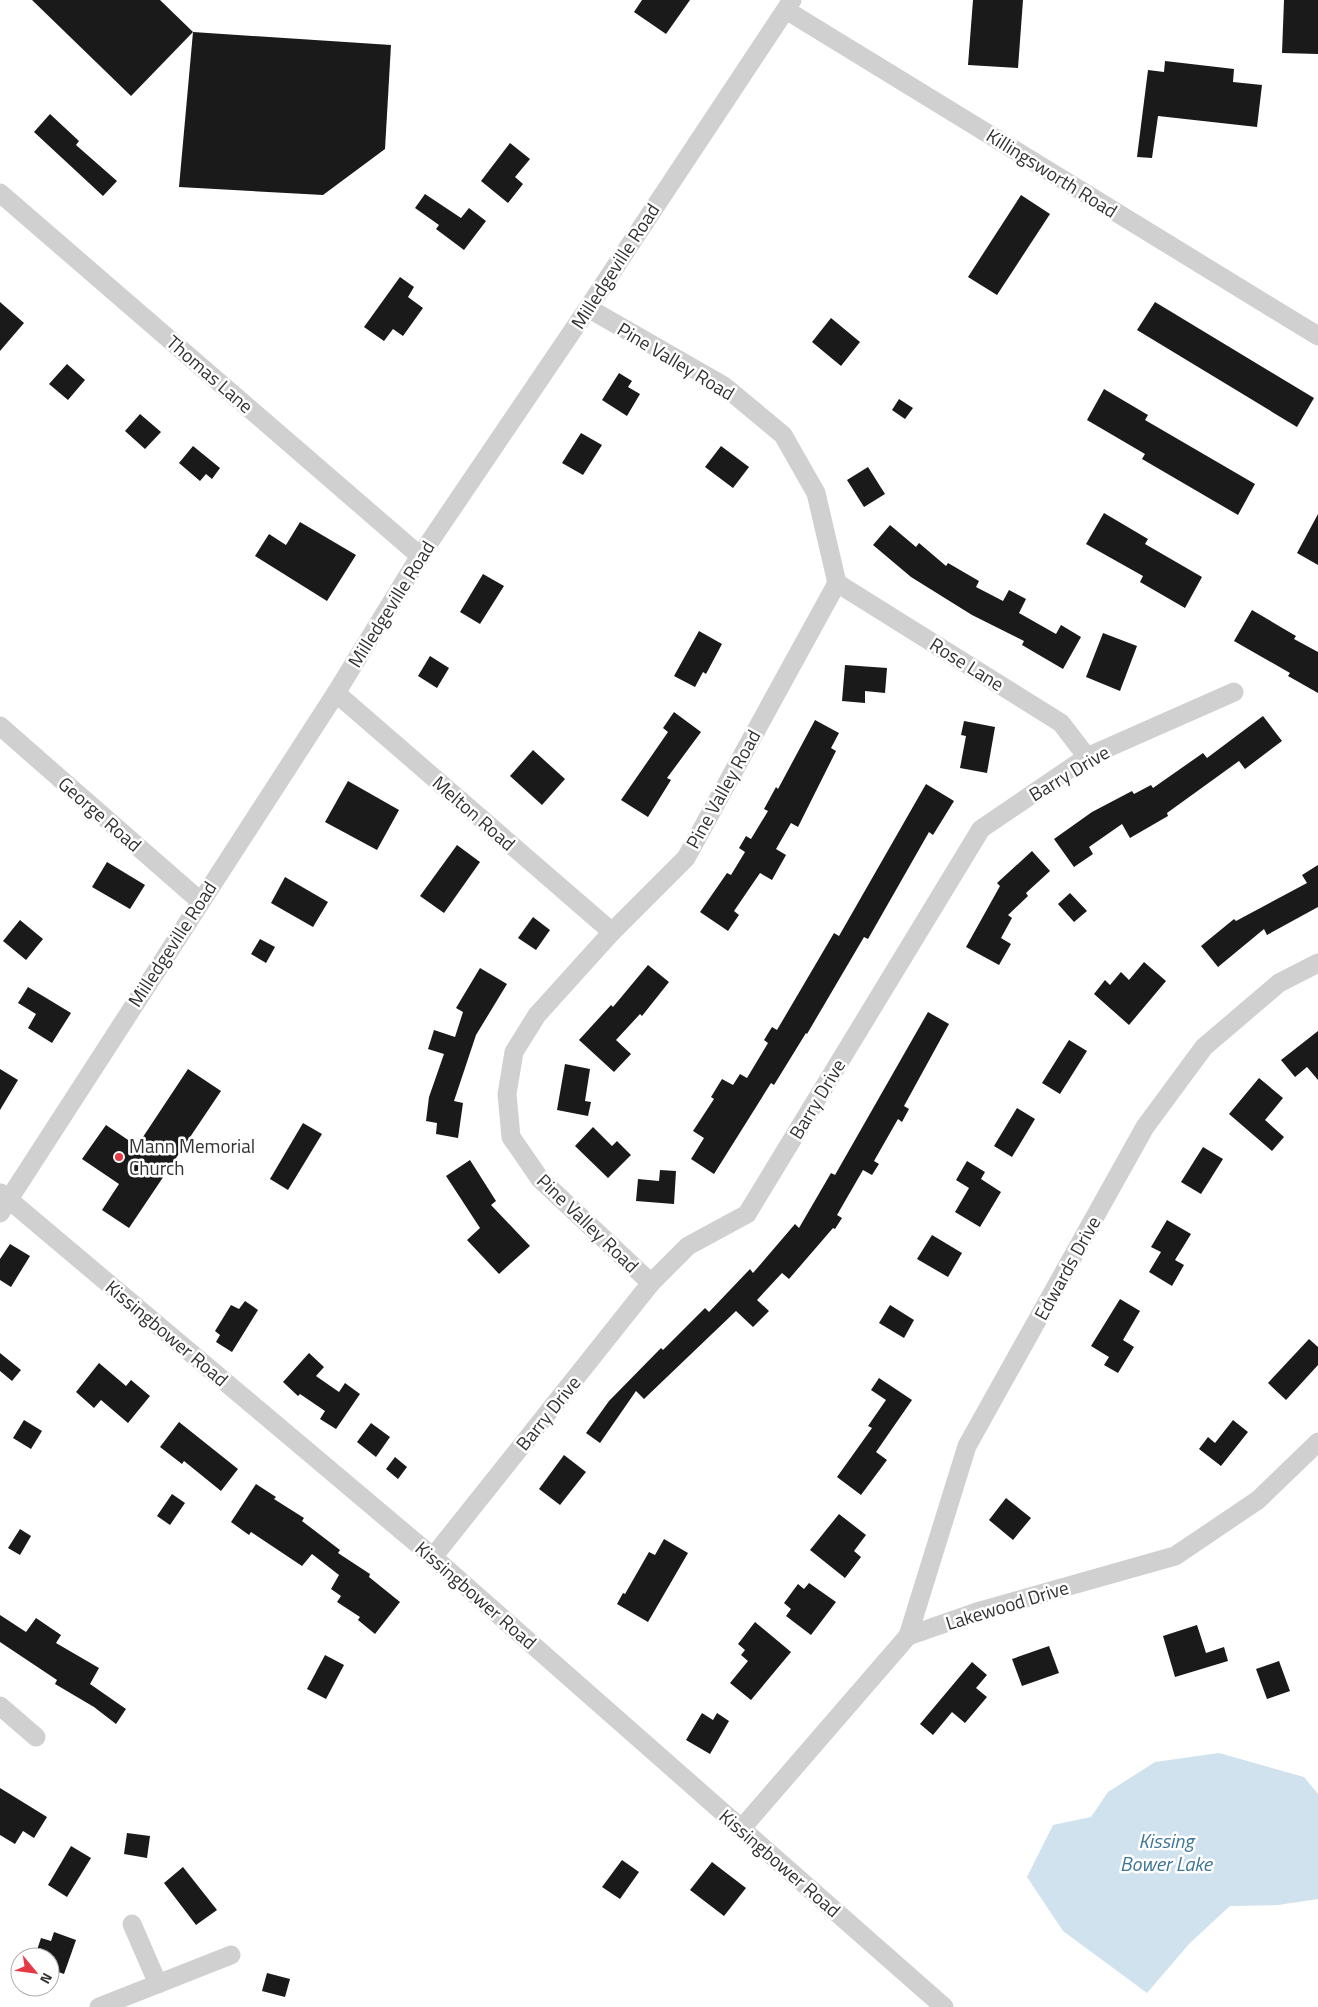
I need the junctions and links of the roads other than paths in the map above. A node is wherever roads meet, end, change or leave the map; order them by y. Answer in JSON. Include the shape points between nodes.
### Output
{"nodes":[{"id":1,"x":789,"y":5,"type":"edge"},
{"id":2,"x":0,"y":193,"type":"edge"},
{"id":3,"x":588,"y":308,"type":"junction"},
{"id":4,"x":1318,"y":336,"type":"edge"},
{"id":5,"x":420,"y":556,"type":"junction"},
{"id":6,"x":837,"y":583,"type":"junction"},
{"id":7,"x":1234,"y":692,"type":"dead end"},
{"id":8,"x":336,"y":693,"type":"junction"},
{"id":9,"x":0,"y":726,"type":"edge"},
{"id":10,"x":1086,"y":757,"type":"junction"},
{"id":11,"x":200,"y":901,"type":"junction"},
{"id":12,"x":612,"y":932,"type":"junction"},
{"id":13,"x":1318,"y":964,"type":"edge"},
{"id":14,"x":3,"y":1202,"type":"edge"},
{"id":15,"x":651,"y":1283,"type":"junction"},
{"id":16,"x":1318,"y":1442,"type":"edge"},
{"id":17,"x":433,"y":1556,"type":"junction"},
{"id":18,"x":908,"y":1636,"type":"junction"},
{"id":19,"x":0,"y":1706,"type":"edge"},
{"id":20,"x":36,"y":1737,"type":"dead end"},
{"id":21,"x":741,"y":1829,"type":"junction"},
{"id":22,"x":132,"y":1924,"type":"dead end"},
{"id":23,"x":231,"y":1955,"type":"dead end"},
{"id":24,"x":158,"y":1984,"type":"junction"},
{"id":25,"x":99,"y":2007,"type":"edge"},
{"id":26,"x":944,"y":2007,"type":"edge"}],
"edges":[{"from":1,"to":3,"type":"street","name":"Milledgeville Road"},
{"from":1,"to":4,"type":"street","name":"Killingsworth Road"},
{"from":2,"to":5,"type":"street","name":"Thomas Lane"},
{"from":3,"to":5,"type":"street","name":"Milledgeville Road"},
{"from":3,"to":6,"type":"street","name":"Pine Valley Road","via":[[724,386],[783,435],[816,494]]},
{"from":5,"to":8,"type":"street","name":"Milledgeville Road"},
{"from":6,"to":10,"type":"street","name":"Rose Lane","via":[[1061,723]]},
{"from":6,"to":12,"type":"street","name":"Pine Valley Road","via":[[686,858]]},
{"from":7,"to":10,"type":"street","name":"Barry Drive"},
{"from":8,"to":11,"type":"street","name":"Milledgeville Road"},
{"from":8,"to":12,"type":"street","name":"Melton Road"},
{"from":9,"to":11,"type":"street","name":"George Road"},
{"from":10,"to":15,"type":"street","name":"Barry Drive","via":[[981,829],[748,1214],[688,1246]]},
{"from":11,"to":14,"type":"street","name":"Milledgeville Road"},
{"from":12,"to":15,"type":"street","name":"Pine Valley Road","via":[[537,1015],[514,1052],[507,1094],[511,1137],[540,1179]]},
{"from":13,"to":18,"type":"street","name":"Edwards Drive","via":[[1279,983],[1204,1046],[1145,1127],[967,1446]]},
{"from":14,"to":17,"type":"street","name":"Kissingbower Road"},
{"from":15,"to":17,"type":"street","name":"Barry Drive"},
{"from":16,"to":18,"type":"street","name":"Lakewood Drive","via":[[1258,1500],[1175,1556],[976,1612]]},
{"from":17,"to":21,"type":"street","name":"Kissingbower Road"},
{"from":18,"to":21,"type":"street","name":"Lakewood Drive"},
{"from":19,"to":20,"type":"street"},
{"from":21,"to":26,"type":"street","name":"Kissingbower Road"},
{"from":22,"to":24,"type":"street"},
{"from":23,"to":24,"type":"street"},
{"from":24,"to":25,"type":"street"}]}
